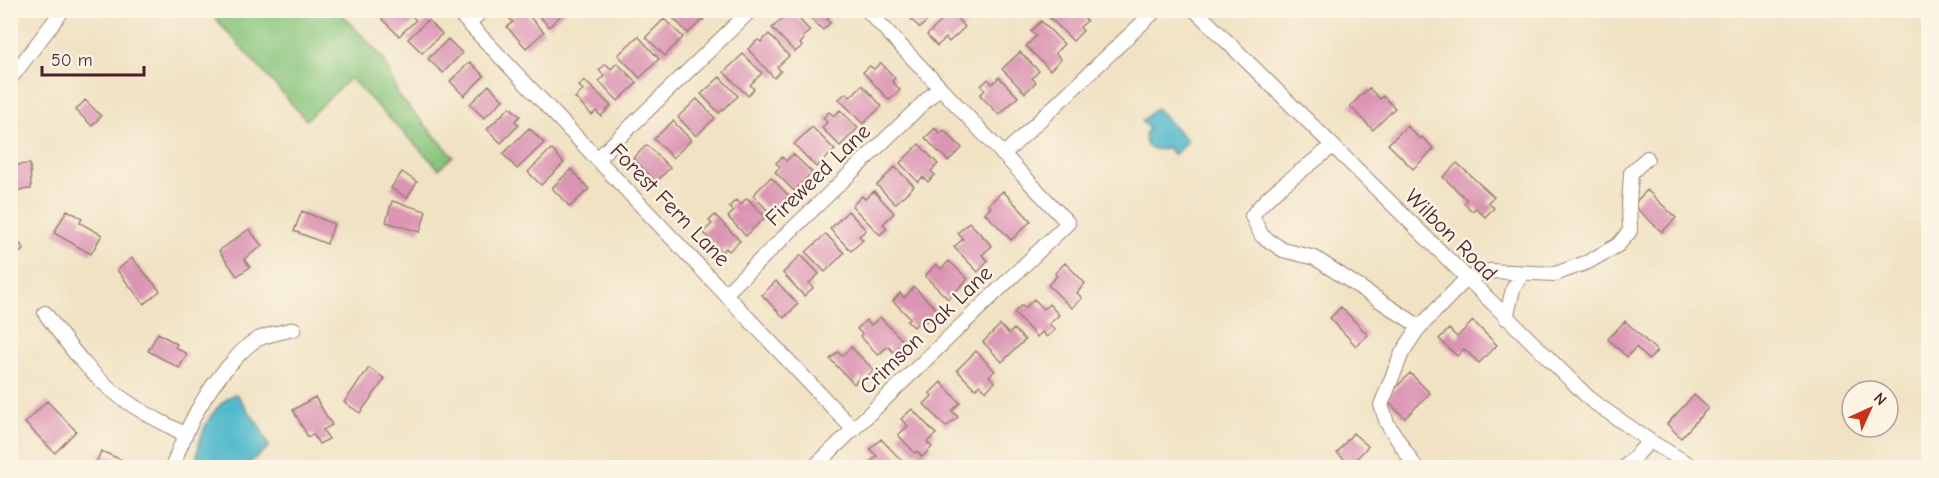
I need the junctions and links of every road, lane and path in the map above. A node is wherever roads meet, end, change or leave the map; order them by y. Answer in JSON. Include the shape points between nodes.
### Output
{"nodes":[{"id":1,"x":63,"y":10,"type":"edge"},
{"id":2,"x":456,"y":10,"type":"edge"},
{"id":3,"x":482,"y":10,"type":"edge"},
{"id":4,"x":751,"y":10,"type":"edge"},
{"id":5,"x":867,"y":10,"type":"edge"},
{"id":6,"x":1156,"y":10,"type":"edge"},
{"id":7,"x":1195,"y":10,"type":"edge"},
{"id":8,"x":469,"y":24,"type":"junction"},
{"id":9,"x":10,"y":79,"type":"edge"},
{"id":10,"x":940,"y":87,"type":"junction"},
{"id":11,"x":1332,"y":146,"type":"junction"},
{"id":12,"x":1004,"y":155,"type":"junction"},
{"id":13,"x":1647,"y":158,"type":"dead end"},
{"id":14,"x":597,"y":159,"type":"junction"},
{"id":15,"x":1522,"y":274,"type":"junction"},
{"id":16,"x":1466,"y":279,"type":"junction"},
{"id":17,"x":726,"y":293,"type":"junction"},
{"id":18,"x":45,"y":313,"type":"dead end"},
{"id":19,"x":1506,"y":318,"type":"junction"},
{"id":20,"x":1420,"y":327,"type":"junction"},
{"id":21,"x":294,"y":329,"type":"dead end"},
{"id":22,"x":853,"y":429,"type":"junction"},
{"id":23,"x":184,"y":435,"type":"junction"},
{"id":24,"x":1650,"y":441,"type":"junction"},
{"id":25,"x":172,"y":468,"type":"edge"},
{"id":26,"x":813,"y":468,"type":"edge"},
{"id":27,"x":1416,"y":468,"type":"edge"},
{"id":28,"x":1624,"y":468,"type":"edge"},
{"id":29,"x":1695,"y":468,"type":"edge"}],
"edges":[{"from":1,"to":9,"type":"street"},
{"from":2,"to":8,"type":"street","name":"Forest Fern Lane"},
{"from":3,"to":8,"type":"street"},
{"from":4,"to":14,"type":"street"},
{"from":5,"to":10,"type":"street"},
{"from":6,"to":12,"type":"street"},
{"from":7,"to":11,"type":"street","name":"Wilbon Road"},
{"from":8,"to":14,"type":"street","name":"Forest Fern Lane"},
{"from":10,"to":12,"type":"street"},
{"from":10,"to":17,"type":"street","name":"Fireweed Lane"},
{"from":11,"to":16,"type":"street","name":"Wilbon Road"},
{"from":11,"to":20,"type":"street","via":[[1263,201],[1252,216],[1262,237],[1283,250],[1314,258]]},
{"from":12,"to":22,"type":"street","name":"Crimson Oak Lane","via":[[1068,223]]},
{"from":13,"to":15,"type":"street","via":[[1631,173],[1630,231],[1618,245],[1555,274]]},
{"from":14,"to":17,"type":"street","name":"Forest Fern Lane"},
{"from":15,"to":16,"type":"street","via":[[1489,271]]},
{"from":15,"to":19,"type":"street","via":[[1513,289]]},
{"from":16,"to":19,"type":"street","name":"Wilbon Road"},
{"from":16,"to":20,"type":"street"},
{"from":17,"to":22,"type":"street","name":"Forest Fern Lane"},
{"from":18,"to":23,"type":"street","via":[[83,362],[114,392]]},
{"from":19,"to":24,"type":"street","name":"Wilbon Road","via":[[1592,401]]},
{"from":20,"to":27,"type":"street","via":[[1402,353],[1381,405],[1387,423]]},
{"from":21,"to":23,"type":"street","via":[[257,339],[243,350],[212,384]]},
{"from":22,"to":26,"type":"street","name":"Crimson Oak Lane"},
{"from":23,"to":25,"type":"street"},
{"from":24,"to":28,"type":"street"},
{"from":24,"to":29,"type":"street","name":"Wilbon Road"}]}
